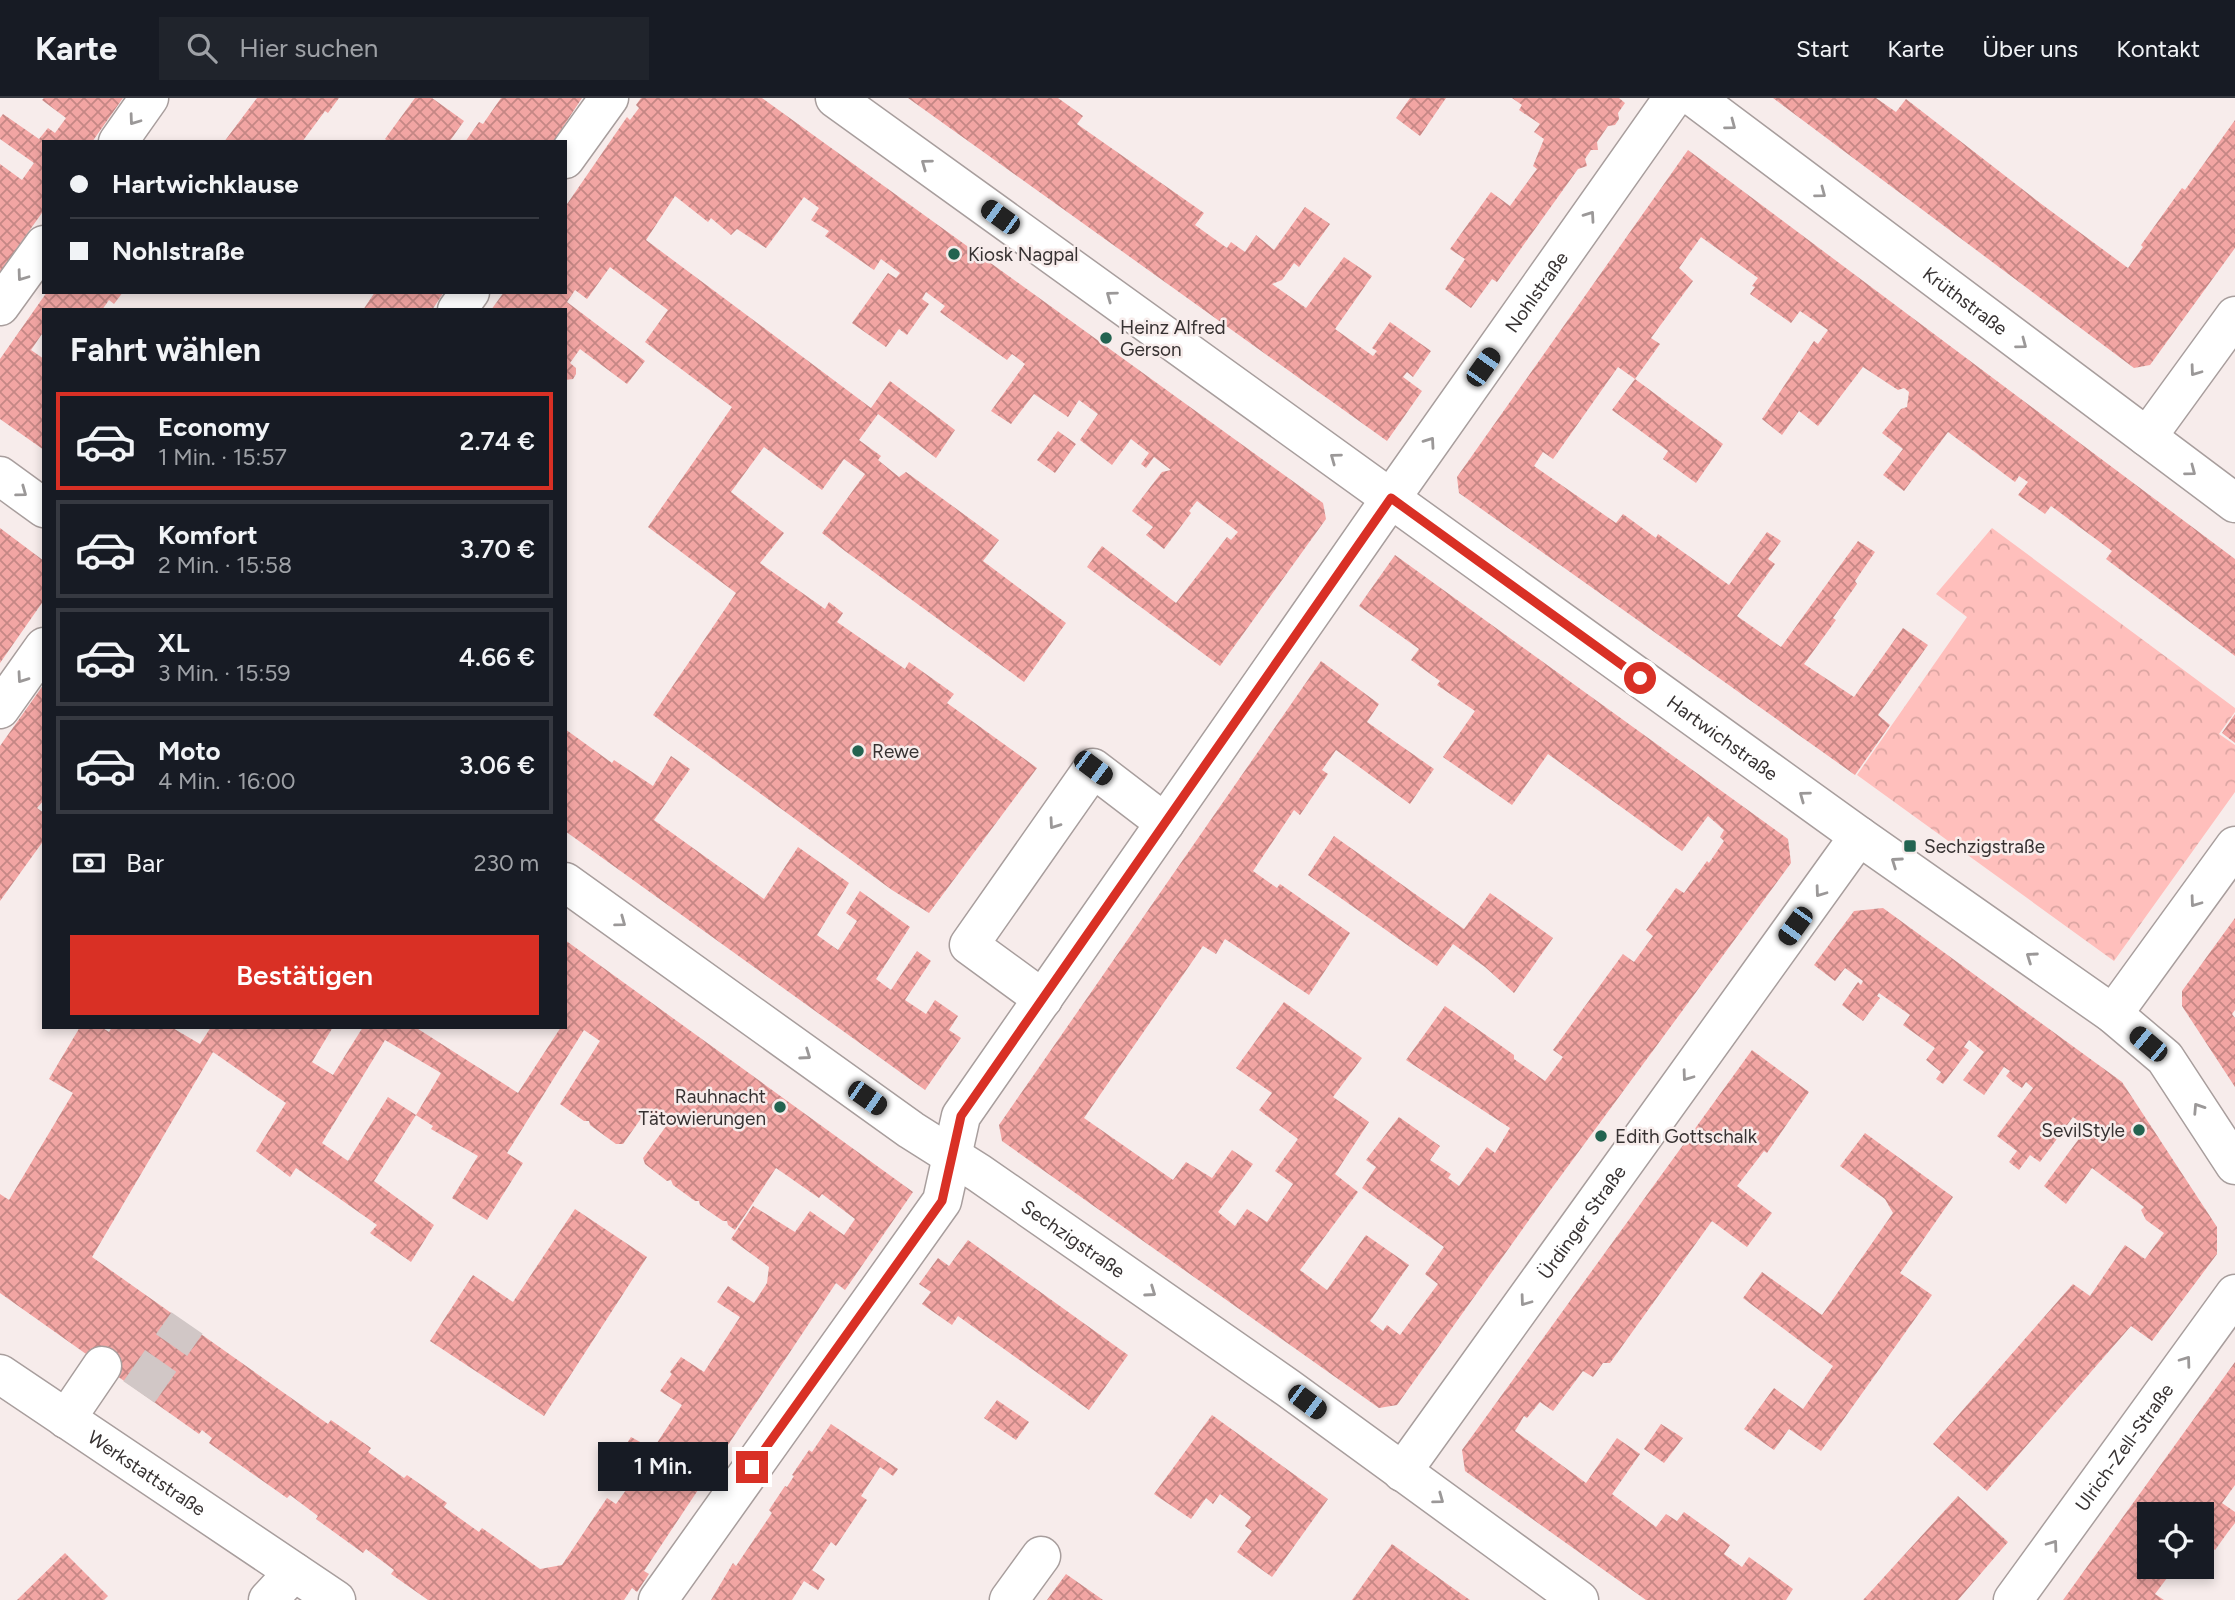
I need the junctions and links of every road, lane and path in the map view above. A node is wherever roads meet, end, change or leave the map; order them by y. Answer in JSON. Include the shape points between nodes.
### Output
{"nodes":[{"id":1,"x":149,"y":98,"type":"edge"},
{"id":2,"x":609,"y":98,"type":"edge"},
{"id":3,"x":835,"y":98,"type":"edge"},
{"id":4,"x":1673,"y":98,"type":"edge"},
{"id":5,"x":1695,"y":98,"type":"edge"},
{"id":6,"x":119,"y":140,"type":"edge"},
{"id":7,"x":567,"y":156,"type":"edge"},
{"id":8,"x":42,"y":248,"type":"edge"},
{"id":9,"x":0,"y":306,"type":"edge"},
{"id":10,"x":2235,"y":316,"type":"edge"},
{"id":11,"x":2147,"y":437,"type":"junction"},
{"id":12,"x":0,"y":476,"type":"edge"},
{"id":13,"x":1391,"y":498,"type":"junction"},
{"id":14,"x":2235,"y":503,"type":"edge"},
{"id":15,"x":42,"y":507,"type":"edge"},
{"id":16,"x":42,"y":650,"type":"edge"},
{"id":17,"x":0,"y":709,"type":"edge"},
{"id":18,"x":1165,"y":823,"type":"junction"},
{"id":19,"x":1859,"y":836,"type":"junction"},
{"id":20,"x":2235,"y":846,"type":"edge"},
{"id":21,"x":567,"y":884,"type":"edge"},
{"id":22,"x":1043,"y":999,"type":"junction"},
{"id":23,"x":2113,"y":1014,"type":"junction"},
{"id":24,"x":953,"y":1157,"type":"junction"},
{"id":25,"x":2235,"y":1165,"type":"edge"},
{"id":26,"x":2235,"y":1294,"type":"edge"},
{"id":27,"x":103,"y":1366,"type":"dead end"},
{"id":28,"x":0,"y":1374,"type":"edge"},
{"id":29,"x":66,"y":1419,"type":"junction"},
{"id":30,"x":1402,"y":1472,"type":"junction"},
{"id":31,"x":1041,"y":1556,"type":"dead end"},
{"id":32,"x":294,"y":1572,"type":"junction"},
{"id":33,"x":268,"y":1600,"type":"edge"},
{"id":34,"x":336,"y":1600,"type":"edge"},
{"id":35,"x":658,"y":1600,"type":"edge"},
{"id":36,"x":1009,"y":1600,"type":"edge"},
{"id":37,"x":1580,"y":1600,"type":"edge"},
{"id":38,"x":2012,"y":1600,"type":"edge"}],
"edges":[{"from":1,"to":6,"type":"street","one_way":true},
{"from":2,"to":7,"type":"street"},
{"from":13,"to":3,"type":"street","name":"Hartwichstraße","one_way":true},
{"from":13,"to":4,"type":"street","name":"Nohlstraße","one_way":true},
{"from":5,"to":11,"type":"street","name":"Krüthstraße","one_way":true},
{"from":8,"to":9,"type":"street","one_way":true},
{"from":10,"to":11,"type":"street","one_way":true},
{"from":11,"to":14,"type":"street","name":"Krüthstraße","one_way":true},
{"from":12,"to":15,"type":"street","one_way":true},
{"from":13,"to":18,"type":"street","name":"Nohlstraße"},
{"from":19,"to":13,"type":"street","name":"Hartwichstraße","one_way":true},
{"from":16,"to":17,"type":"street","one_way":true},
{"from":18,"to":22,"type":"street","name":"Nohlstraße"},
{"from":18,"to":22,"type":"street","one_way":true,"via":[[1093,768],[969,945]]},
{"from":23,"to":19,"type":"street","name":"Hartwichstraße","one_way":true},
{"from":19,"to":30,"type":"street","name":"Ürdinger Straße","one_way":true},
{"from":20,"to":23,"type":"street","one_way":true},
{"from":21,"to":24,"type":"street","name":"Sechzigstraße","one_way":true},
{"from":22,"to":24,"type":"street","name":"Nohlstraße","via":[[961,1116]]},
{"from":25,"to":23,"type":"street","name":"Hartwichstraße","one_way":true,"via":[[2165,1058]]},
{"from":24,"to":30,"type":"street","name":"Sechzigstraße","one_way":true},
{"from":24,"to":35,"type":"street","name":"Nohlstraße","via":[[942,1201]]},
{"from":38,"to":26,"type":"street","name":"Ulrich-Zell-Straße","one_way":true},
{"from":27,"to":29,"type":"street"},
{"from":28,"to":29,"type":"street","name":"Werkstattstraße"},
{"from":29,"to":32,"type":"street","name":"Werkstattstraße"},
{"from":30,"to":37,"type":"street","name":"Sechzigstraße","one_way":true},
{"from":31,"to":36,"type":"street"},
{"from":32,"to":33,"type":"street"},
{"from":32,"to":34,"type":"street","name":"Werkstattstraße"}]}
